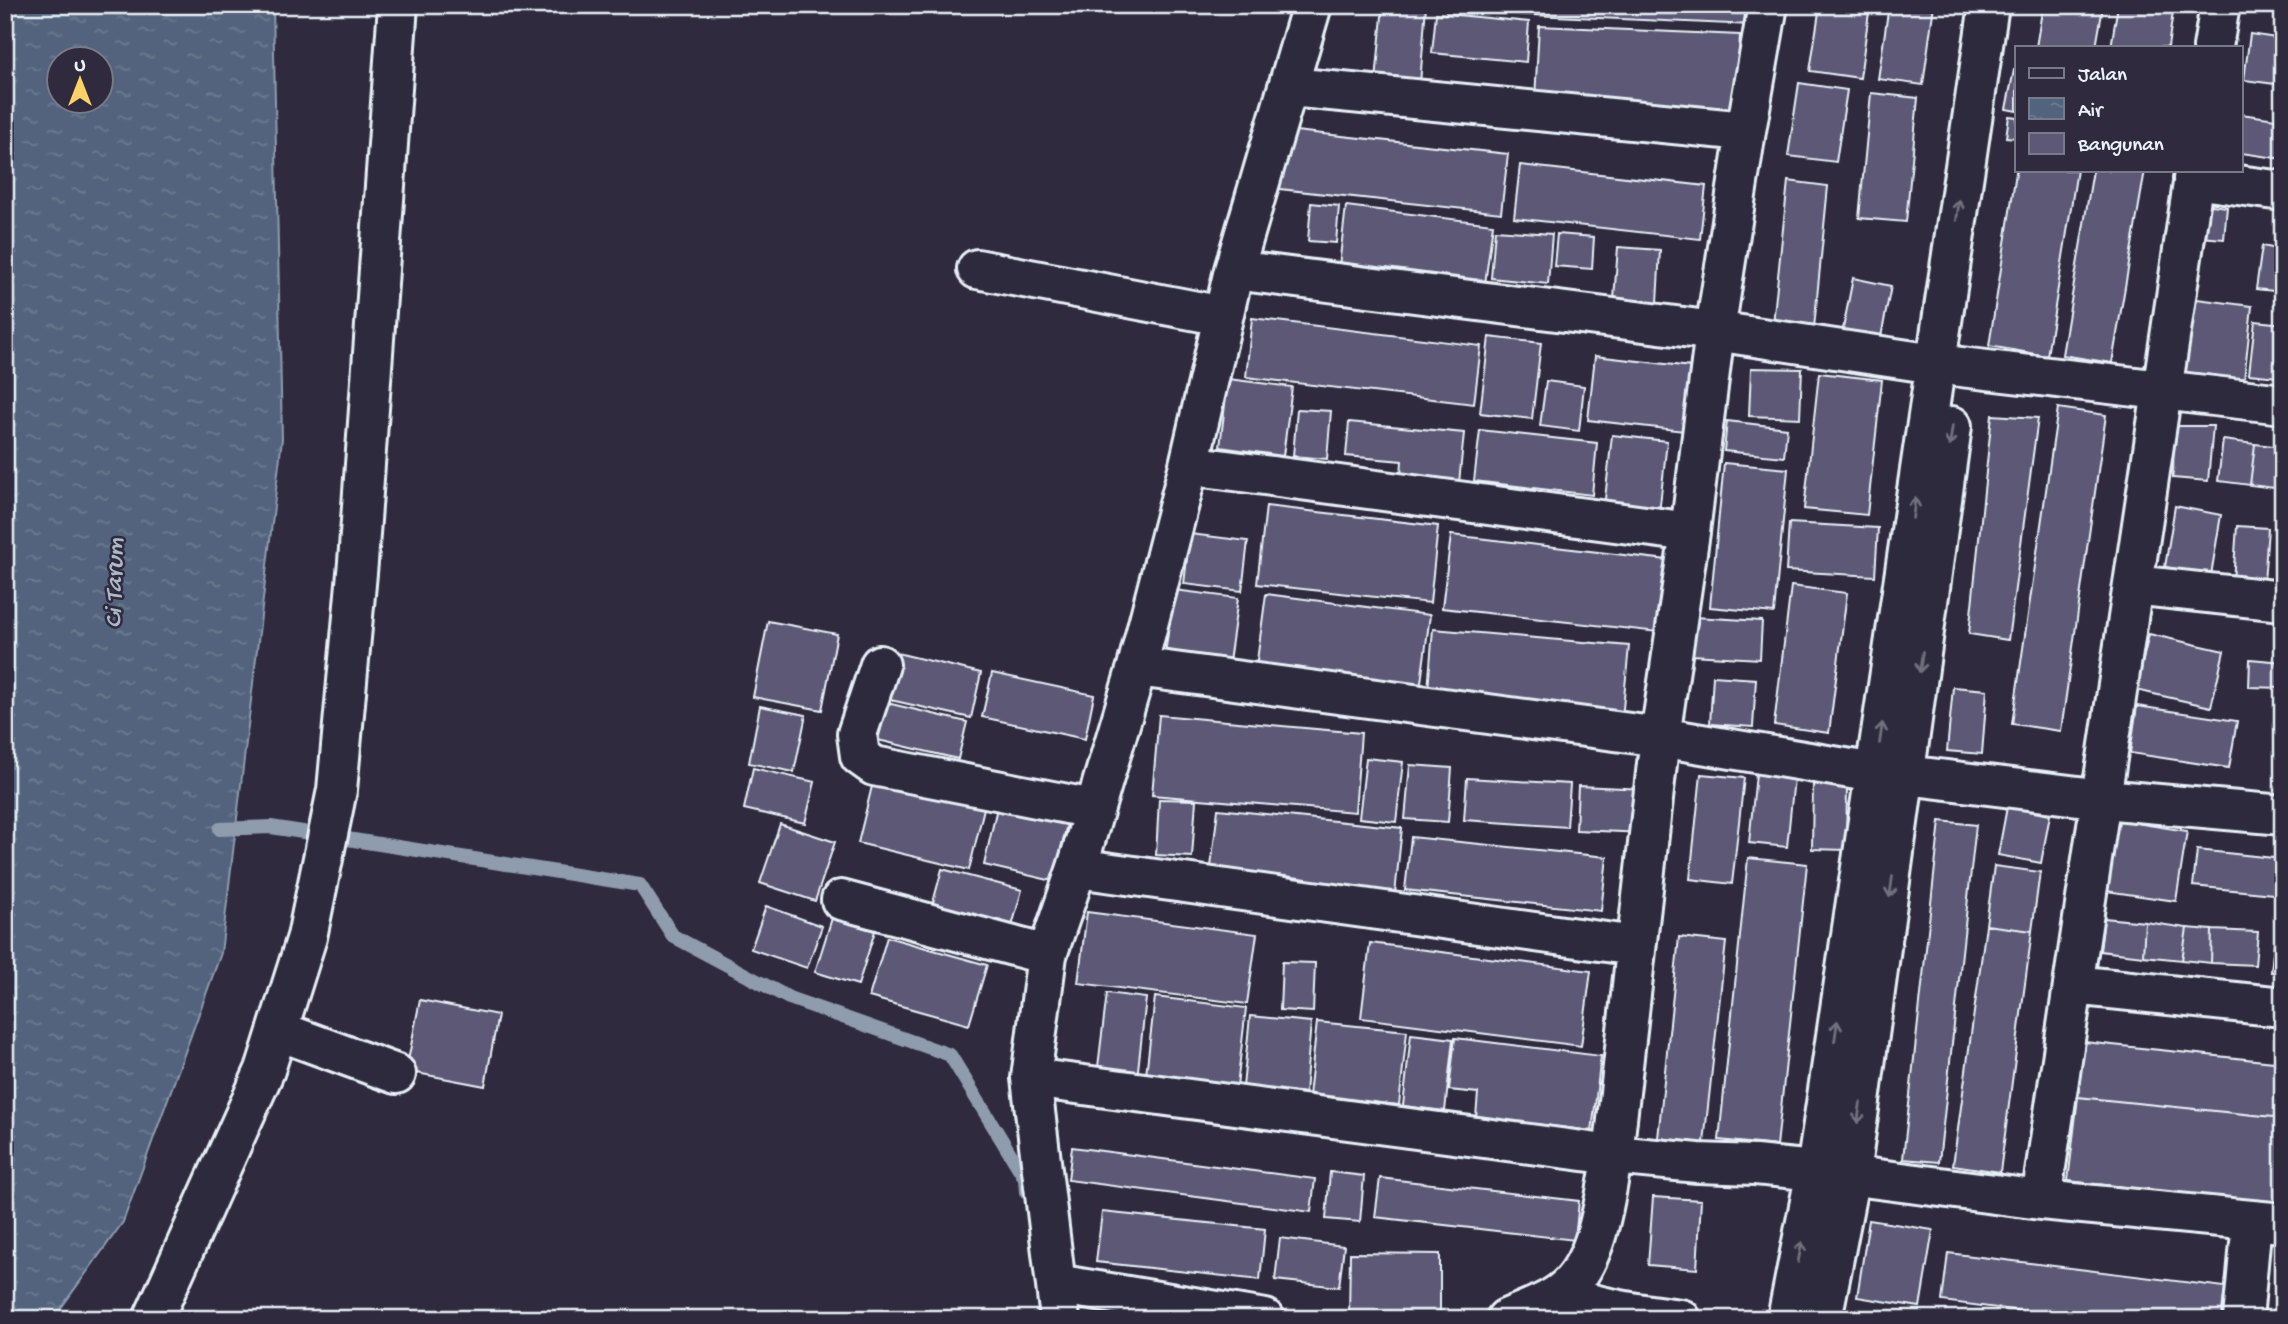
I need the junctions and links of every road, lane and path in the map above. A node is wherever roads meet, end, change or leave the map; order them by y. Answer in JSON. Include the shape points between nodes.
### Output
{"nodes":[{"id":1,"x":397,"y":5,"type":"edge"},
{"id":2,"x":1312,"y":5,"type":"edge"},
{"id":3,"x":1768,"y":5,"type":"edge"},
{"id":4,"x":1989,"y":5,"type":"edge"},
{"id":5,"x":2014,"y":5,"type":"edge"},
{"id":6,"x":2220,"y":5,"type":"edge"},
{"id":7,"x":2213,"y":46,"type":"edge"},
{"id":8,"x":1290,"y":87,"type":"junction"},
{"id":9,"x":1746,"y":131,"type":"junction"},
{"id":10,"x":2194,"y":174,"type":"edge"},
{"id":11,"x":2283,"y":191,"type":"edge"},
{"id":12,"x":977,"y":269,"type":"dead end"},
{"id":13,"x":1234,"y":270,"type":"junction"},
{"id":14,"x":1960,"y":281,"type":"junction"},
{"id":15,"x":1223,"y":316,"type":"junction"},
{"id":16,"x":1715,"y":331,"type":"junction"},
{"id":17,"x":1948,"y":365,"type":"junction"},
{"id":18,"x":2162,"y":390,"type":"junction"},
{"id":19,"x":2283,"y":404,"type":"edge"},
{"id":20,"x":1189,"y":465,"type":"junction"},
{"id":21,"x":1690,"y":532,"type":"junction"},
{"id":22,"x":2133,"y":585,"type":"junction"},
{"id":23,"x":2283,"y":601,"type":"edge"},
{"id":24,"x":880,"y":665,"type":"dead end"},
{"id":25,"x":1137,"y":667,"type":"junction"},
{"id":26,"x":1660,"y":737,"type":"junction"},
{"id":27,"x":1891,"y":774,"type":"junction"},
{"id":28,"x":2102,"y":799,"type":"junction"},
{"id":29,"x":1093,"y":809,"type":"junction"},
{"id":30,"x":2283,"y":815,"type":"edge"},
{"id":31,"x":1077,"y":869,"type":"junction"},
{"id":32,"x":841,"y":900,"type":"dead end"},
{"id":33,"x":1636,"y":946,"type":"junction"},
{"id":34,"x":1046,"y":955,"type":"junction"},
{"id":35,"x":2073,"y":985,"type":"junction"},
{"id":36,"x":2283,"y":1007,"type":"edge"},
{"id":37,"x":279,"y":1031,"type":"junction"},
{"id":38,"x":396,"y":1074,"type":"dead end"},
{"id":39,"x":1031,"y":1078,"type":"junction"},
{"id":40,"x":1613,"y":1155,"type":"junction"},
{"id":41,"x":1833,"y":1173,"type":"junction"},
{"id":42,"x":2041,"y":1200,"type":"junction"},
{"id":43,"x":2268,"y":1222,"type":"edge"},
{"id":44,"x":1559,"y":1294,"type":"junction"},
{"id":45,"x":1058,"y":1302,"type":"edge"},
{"id":46,"x":153,"y":1319,"type":"edge"},
{"id":47,"x":1265,"y":1319,"type":"edge"},
{"id":48,"x":1506,"y":1319,"type":"edge"},
{"id":49,"x":1682,"y":1319,"type":"edge"},
{"id":50,"x":1787,"y":1319,"type":"edge"},
{"id":51,"x":1822,"y":1319,"type":"edge"},
{"id":52,"x":2243,"y":1319,"type":"edge"}],
"edges":[{"from":1,"to":37,"type":"street","via":[[358,562],[337,790],[307,937]]},
{"from":2,"to":8,"type":"street"},
{"from":3,"to":9,"type":"street"},
{"from":14,"to":4,"type":"street","one_way":true},
{"from":5,"to":14,"type":"street"},
{"from":6,"to":7,"type":"street"},
{"from":8,"to":9,"type":"street"},
{"from":8,"to":13,"type":"street"},
{"from":9,"to":16,"type":"street"},
{"from":10,"to":11,"type":"street"},
{"from":10,"to":18,"type":"street"},
{"from":12,"to":15,"type":"street"},
{"from":13,"to":15,"type":"street"},
{"from":13,"to":16,"type":"street"},
{"from":14,"to":17,"type":"street"},
{"from":15,"to":20,"type":"street"},
{"from":16,"to":17,"type":"street"},
{"from":16,"to":21,"type":"street"},
{"from":17,"to":18,"type":"street"},
{"from":17,"to":27,"type":"street"},
{"from":18,"to":19,"type":"street"},
{"from":18,"to":22,"type":"street"},
{"from":20,"to":21,"type":"street"},
{"from":20,"to":25,"type":"street"},
{"from":21,"to":26,"type":"street"},
{"from":22,"to":23,"type":"street"},
{"from":22,"to":28,"type":"street"},
{"from":24,"to":29,"type":"street","via":[[857,734],[860,756],[874,766]]},
{"from":25,"to":26,"type":"street"},
{"from":25,"to":29,"type":"street"},
{"from":26,"to":27,"type":"street"},
{"from":26,"to":33,"type":"street"},
{"from":27,"to":28,"type":"street"},
{"from":27,"to":41,"type":"street"},
{"from":28,"to":30,"type":"street"},
{"from":28,"to":35,"type":"street"},
{"from":29,"to":31,"type":"street"},
{"from":31,"to":33,"type":"street"},
{"from":31,"to":34,"type":"street"},
{"from":32,"to":34,"type":"street"},
{"from":33,"to":40,"type":"street"},
{"from":34,"to":39,"type":"street"},
{"from":35,"to":36,"type":"street"},
{"from":35,"to":42,"type":"street"},
{"from":37,"to":38,"type":"street"},
{"from":37,"to":46,"type":"street"},
{"from":39,"to":40,"type":"street"},
{"from":39,"to":45,"type":"street"},
{"from":40,"to":41,"type":"street"},
{"from":40,"to":44,"type":"street","via":[[1586,1262]]},
{"from":41,"to":42,"type":"street"},
{"from":50,"to":41,"type":"street","one_way":true},
{"from":41,"to":51,"type":"street"},
{"from":42,"to":43,"type":"street"},
{"from":43,"to":52,"type":"street"},
{"from":44,"to":48,"type":"street"},
{"from":44,"to":49,"type":"street","via":[[1620,1312]]},
{"from":45,"to":47,"type":"street"}]}
